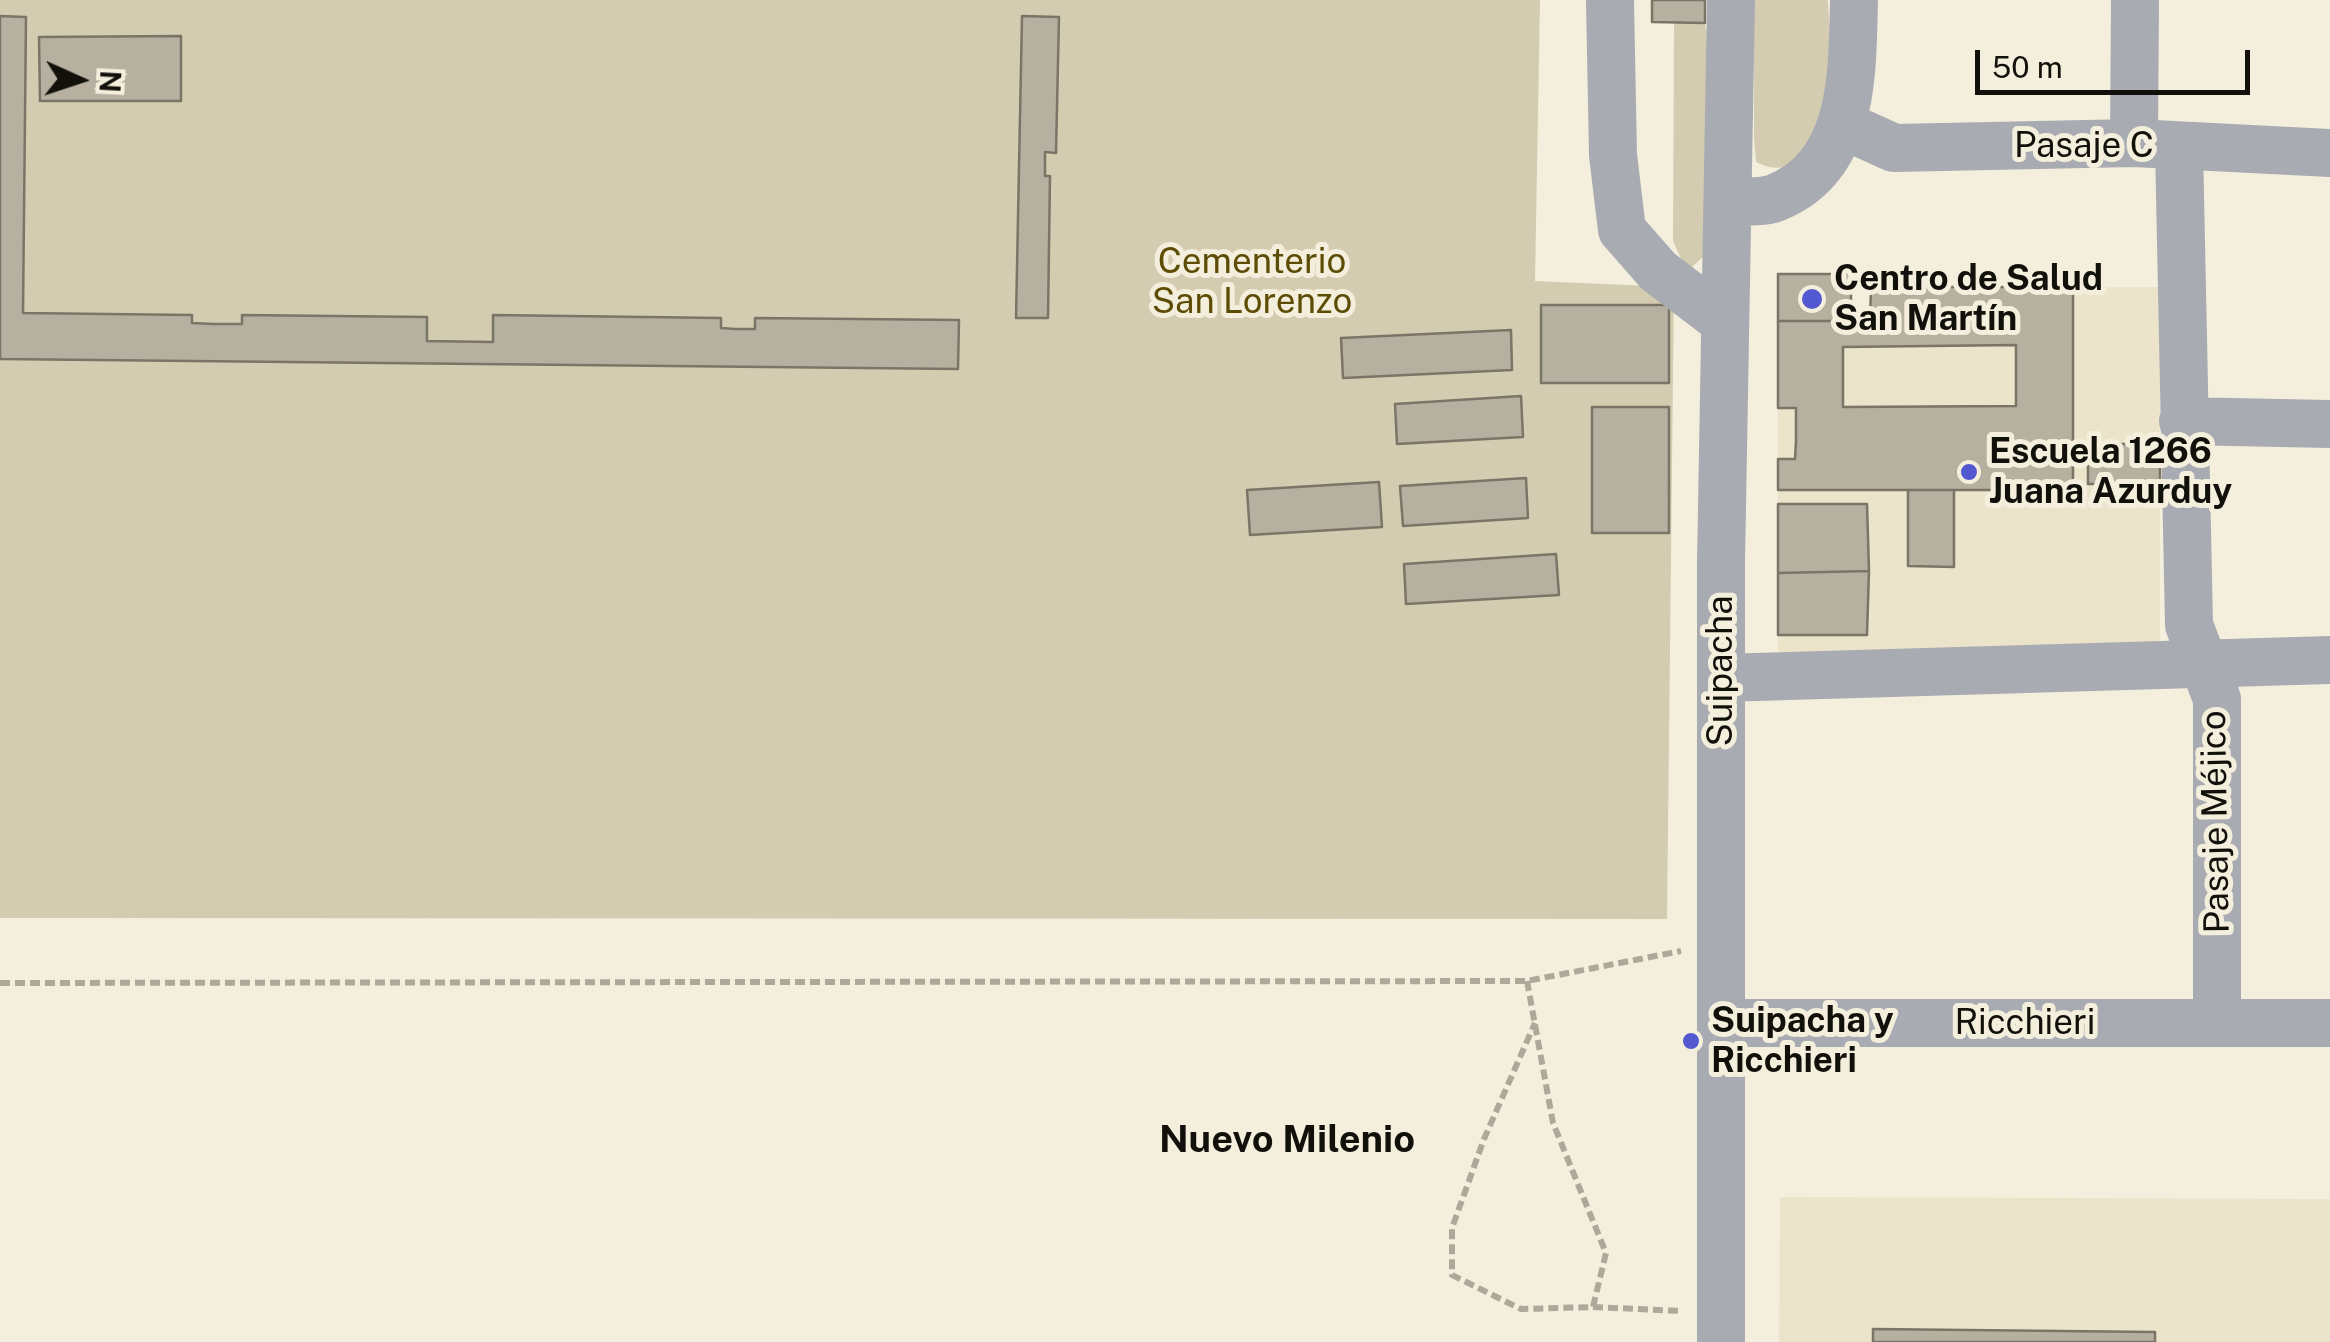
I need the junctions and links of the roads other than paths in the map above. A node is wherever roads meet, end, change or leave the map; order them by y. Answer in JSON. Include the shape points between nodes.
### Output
{"nodes":[{"id":1,"x":1610,"y":0,"type":"edge"},
{"id":2,"x":1731,"y":0,"type":"edge"},
{"id":3,"x":1854,"y":0,"type":"edge"},
{"id":4,"x":2136,"y":0,"type":"edge"},
{"id":5,"x":1843,"y":125,"type":"junction"},
{"id":6,"x":2156,"y":145,"type":"junction"},
{"id":7,"x":2330,"y":154,"type":"edge"},
{"id":8,"x":1728,"y":202,"type":"junction"},
{"id":9,"x":1725,"y":322,"type":"junction"},
{"id":10,"x":2182,"y":422,"type":"junction"},
{"id":11,"x":2330,"y":424,"type":"edge"},
{"id":12,"x":2330,"y":660,"type":"edge"},
{"id":13,"x":2204,"y":668,"type":"junction"},
{"id":14,"x":1722,"y":678,"type":"junction"},
{"id":15,"x":1721,"y":1023,"type":"junction"},
{"id":16,"x":2218,"y":1023,"type":"junction"},
{"id":17,"x":2330,"y":1023,"type":"edge"},
{"id":18,"x":1721,"y":1328,"type":"edge"}],
"edges":[{"from":1,"to":9,"type":"street","via":[[1613,155],[1622,230],[1658,271]]},
{"from":2,"to":8,"type":"street","name":"Suipacha"},
{"from":3,"to":5,"type":"street","via":[[1852,84]]},
{"from":4,"to":6,"type":"street","name":"Pasaje Méjico"},
{"from":5,"to":6,"type":"street","name":"Pasaje C","via":[[1894,148]]},
{"from":5,"to":8,"type":"street","via":[[1828,154],[1802,181],[1773,199]]},
{"from":6,"to":7,"type":"street","name":"Pasaje C"},
{"from":6,"to":10,"type":"street","name":"Pasaje Méjico"},
{"from":8,"to":9,"type":"street","name":"Suipacha"},
{"from":9,"to":14,"type":"street","name":"Suipacha"},
{"from":10,"to":11,"type":"street"},
{"from":10,"to":13,"type":"street","name":"Pasaje Méjico","via":[[2189,625]]},
{"from":12,"to":13,"type":"street"},
{"from":13,"to":14,"type":"street"},
{"from":13,"to":16,"type":"street","name":"Pasaje Méjico","via":[[2217,699]]},
{"from":14,"to":15,"type":"street","name":"Suipacha"},
{"from":15,"to":16,"type":"street","name":"Ricchieri"},
{"from":15,"to":18,"type":"street","name":"Suipacha"},
{"from":16,"to":17,"type":"street","name":"Ricchieri"}]}
